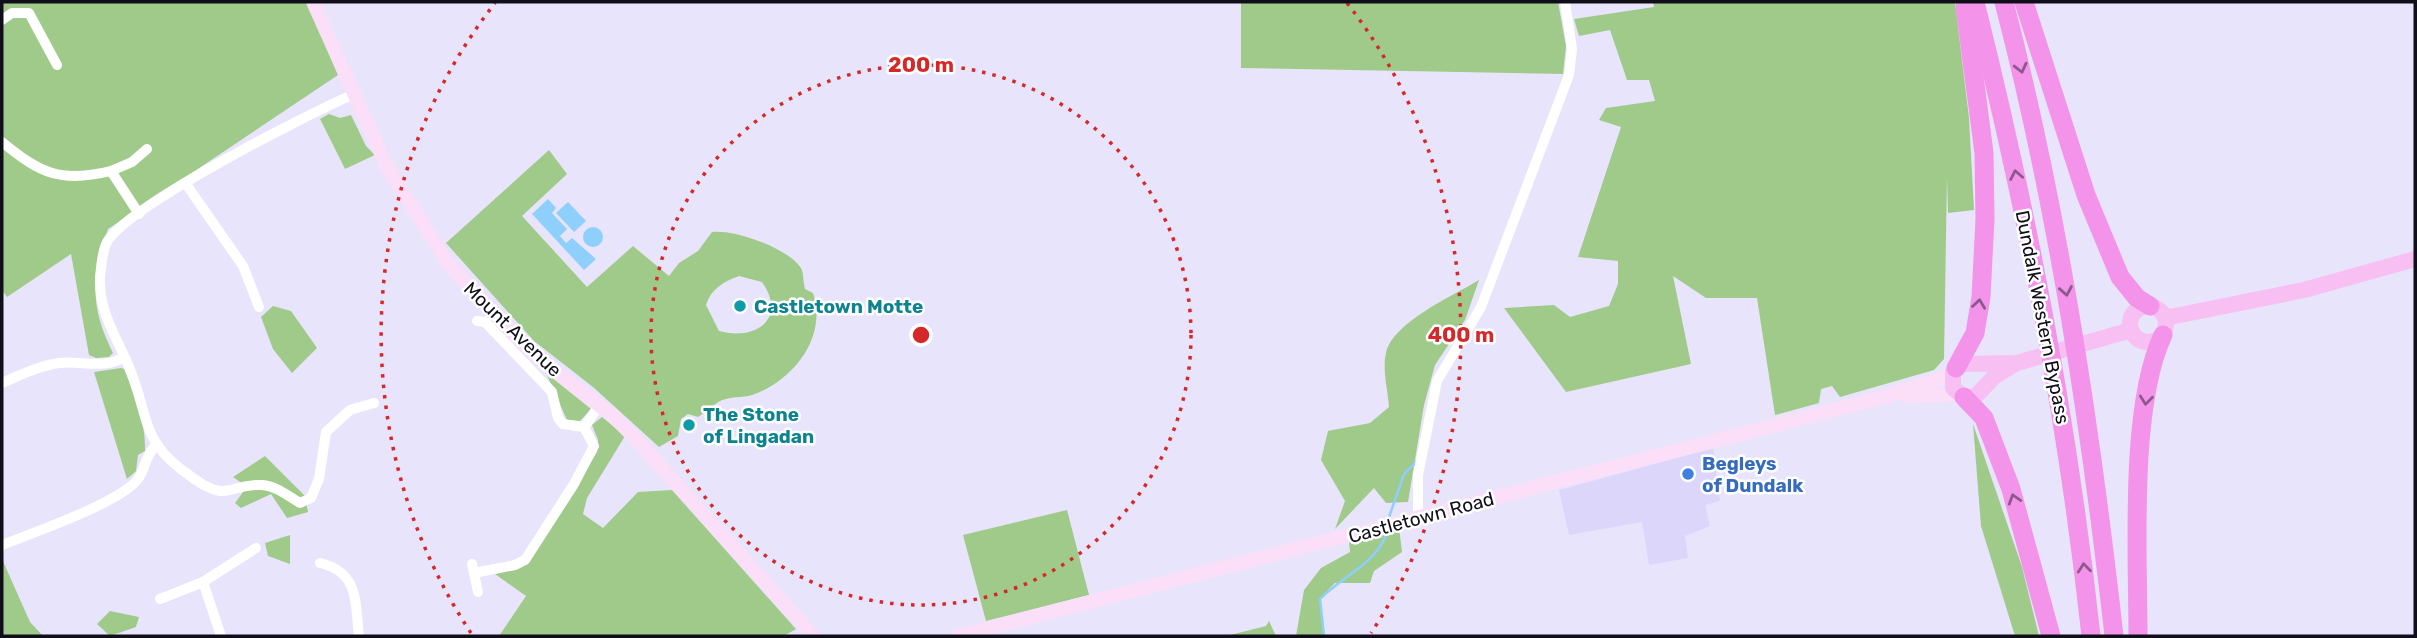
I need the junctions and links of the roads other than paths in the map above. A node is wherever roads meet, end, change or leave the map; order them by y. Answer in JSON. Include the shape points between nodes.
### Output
{"nodes":[{"id":1,"x":313,"y":2,"type":"edge"},
{"id":2,"x":1566,"y":2,"type":"edge"},
{"id":3,"x":1964,"y":2,"type":"edge"},
{"id":4,"x":1976,"y":2,"type":"edge"},
{"id":5,"x":2004,"y":2,"type":"edge"},
{"id":6,"x":2024,"y":2,"type":"edge"},
{"id":7,"x":2,"y":20,"type":"edge"},
{"id":8,"x":57,"y":65,"type":"dead end"},
{"id":9,"x":352,"y":95,"type":"junction"},
{"id":10,"x":2,"y":142,"type":"edge"},
{"id":11,"x":147,"y":149,"type":"dead end"},
{"id":12,"x":111,"y":171,"type":"junction"},
{"id":13,"x":186,"y":184,"type":"junction"},
{"id":14,"x":139,"y":214,"type":"junction"},
{"id":15,"x":2415,"y":259,"type":"edge"},
{"id":16,"x":259,"y":307,"type":"dead end"},
{"id":17,"x":2160,"y":319,"type":"junction"},
{"id":18,"x":477,"y":321,"type":"dead end"},
{"id":19,"x":2131,"y":330,"type":"junction"},
{"id":20,"x":124,"y":357,"type":"junction"},
{"id":21,"x":2017,"y":363,"type":"junction"},
{"id":22,"x":1960,"y":368,"type":"junction"},
{"id":23,"x":2,"y":383,"type":"edge"},
{"id":24,"x":1986,"y":388,"type":"junction"},
{"id":25,"x":1961,"y":396,"type":"junction"},
{"id":26,"x":1885,"y":397,"type":"junction"},
{"id":27,"x":374,"y":403,"type":"dead end"},
{"id":28,"x":599,"y":407,"type":"junction"},
{"id":29,"x":584,"y":427,"type":"junction"},
{"id":30,"x":155,"y":446,"type":"junction"},
{"id":31,"x":1418,"y":518,"type":"junction"},
{"id":32,"x":2,"y":545,"type":"edge"},
{"id":33,"x":256,"y":548,"type":"dead end"},
{"id":34,"x":320,"y":563,"type":"dead end"},
{"id":35,"x":203,"y":582,"type":"junction"},
{"id":36,"x":478,"y":592,"type":"dead end"},
{"id":37,"x":160,"y":599,"type":"dead end"},
{"id":38,"x":221,"y":636,"type":"edge"},
{"id":39,"x":359,"y":636,"type":"edge"},
{"id":40,"x":813,"y":636,"type":"edge"},
{"id":41,"x":958,"y":636,"type":"edge"},
{"id":42,"x":2051,"y":636,"type":"edge"},
{"id":43,"x":2091,"y":636,"type":"edge"},
{"id":44,"x":2114,"y":636,"type":"edge"},
{"id":45,"x":2138,"y":636,"type":"edge"}],
"edges":[{"from":1,"to":9,"type":"main road","name":"Mount Avenue"},
{"from":2,"to":31,"type":"street","via":[[1572,49],[1569,75],[1481,307],[1437,381],[1418,475]]},
{"from":22,"to":3,"type":"highway","one_way":true,"via":[[1975,333],[1985,219],[1984,153]]},
{"from":43,"to":4,"type":"highway","name":"Dundalk Western Bypass","one_way":true,"via":[[2046,329],[2007,128]]},
{"from":5,"to":44,"type":"highway","name":"Dundalk Western Bypass","one_way":true,"via":[[2037,139],[2070,314],[2091,440]]},
{"from":6,"to":17,"type":"highway","via":[[2086,195],[2120,278]]},
{"from":7,"to":8,"type":"street","via":[[12,13],[29,13]]},
{"from":9,"to":13,"type":"street"},
{"from":9,"to":28,"type":"main road","name":"Mount Avenue","via":[[408,205],[449,265],[531,352]]},
{"from":10,"to":12,"type":"street","via":[[44,173],[90,176]]},
{"from":11,"to":12,"type":"street","via":[[136,167]]},
{"from":12,"to":14,"type":"street"},
{"from":13,"to":14,"type":"street"},
{"from":13,"to":16,"type":"street","via":[[243,266]]},
{"from":14,"to":20,"type":"street","via":[[107,243],[98,285],[111,334]]},
{"from":15,"to":17,"type":"main road","via":[[2304,290]]},
{"from":17,"to":19,"type":"main road","via":[[2134,313]]},
{"from":17,"to":19,"type":"main road","via":[[2154,341],[2143,341]]},
{"from":17,"to":45,"type":"highway","one_way":true,"via":[[2140,465]]},
{"from":18,"to":29,"type":"street","via":[[485,322],[500,342],[542,379],[552,392],[563,424]]},
{"from":19,"to":21,"type":"main road"},
{"from":20,"to":23,"type":"street","via":[[103,364],[61,362]]},
{"from":20,"to":30,"type":"street"},
{"from":21,"to":22,"type":"main road"},
{"from":21,"to":24,"type":"main road","via":[[1994,377]]},
{"from":22,"to":24,"type":"main road","via":[[1986,373]]},
{"from":22,"to":25,"type":"main road","via":[[1953,388]]},
{"from":22,"to":26,"type":"main road","name":"Castletown Road"},
{"from":24,"to":25,"type":"main road","via":[[1975,397]]},
{"from":25,"to":26,"type":"main road","name":"Castletown Road"},
{"from":42,"to":25,"type":"highway","one_way":true,"via":[[2011,489],[1984,418]]},
{"from":26,"to":31,"type":"main road","name":"Castletown Road"},
{"from":27,"to":30,"type":"street","via":[[350,410],[326,432],[319,479],[311,498],[300,503],[276,487],[261,485],[226,493],[214,490],[193,479]]},
{"from":28,"to":29,"type":"street"},
{"from":28,"to":40,"type":"main road","name":"Mount Avenue","via":[[635,438]]},
{"from":29,"to":36,"type":"street","via":[[594,446],[589,459],[525,560],[473,569]]},
{"from":30,"to":32,"type":"street","via":[[129,487]]},
{"from":31,"to":41,"type":"main road","name":"Castletown Road"},
{"from":33,"to":35,"type":"street"},
{"from":34,"to":39,"type":"street","via":[[346,573]]},
{"from":35,"to":37,"type":"street"},
{"from":35,"to":38,"type":"street"}]}
